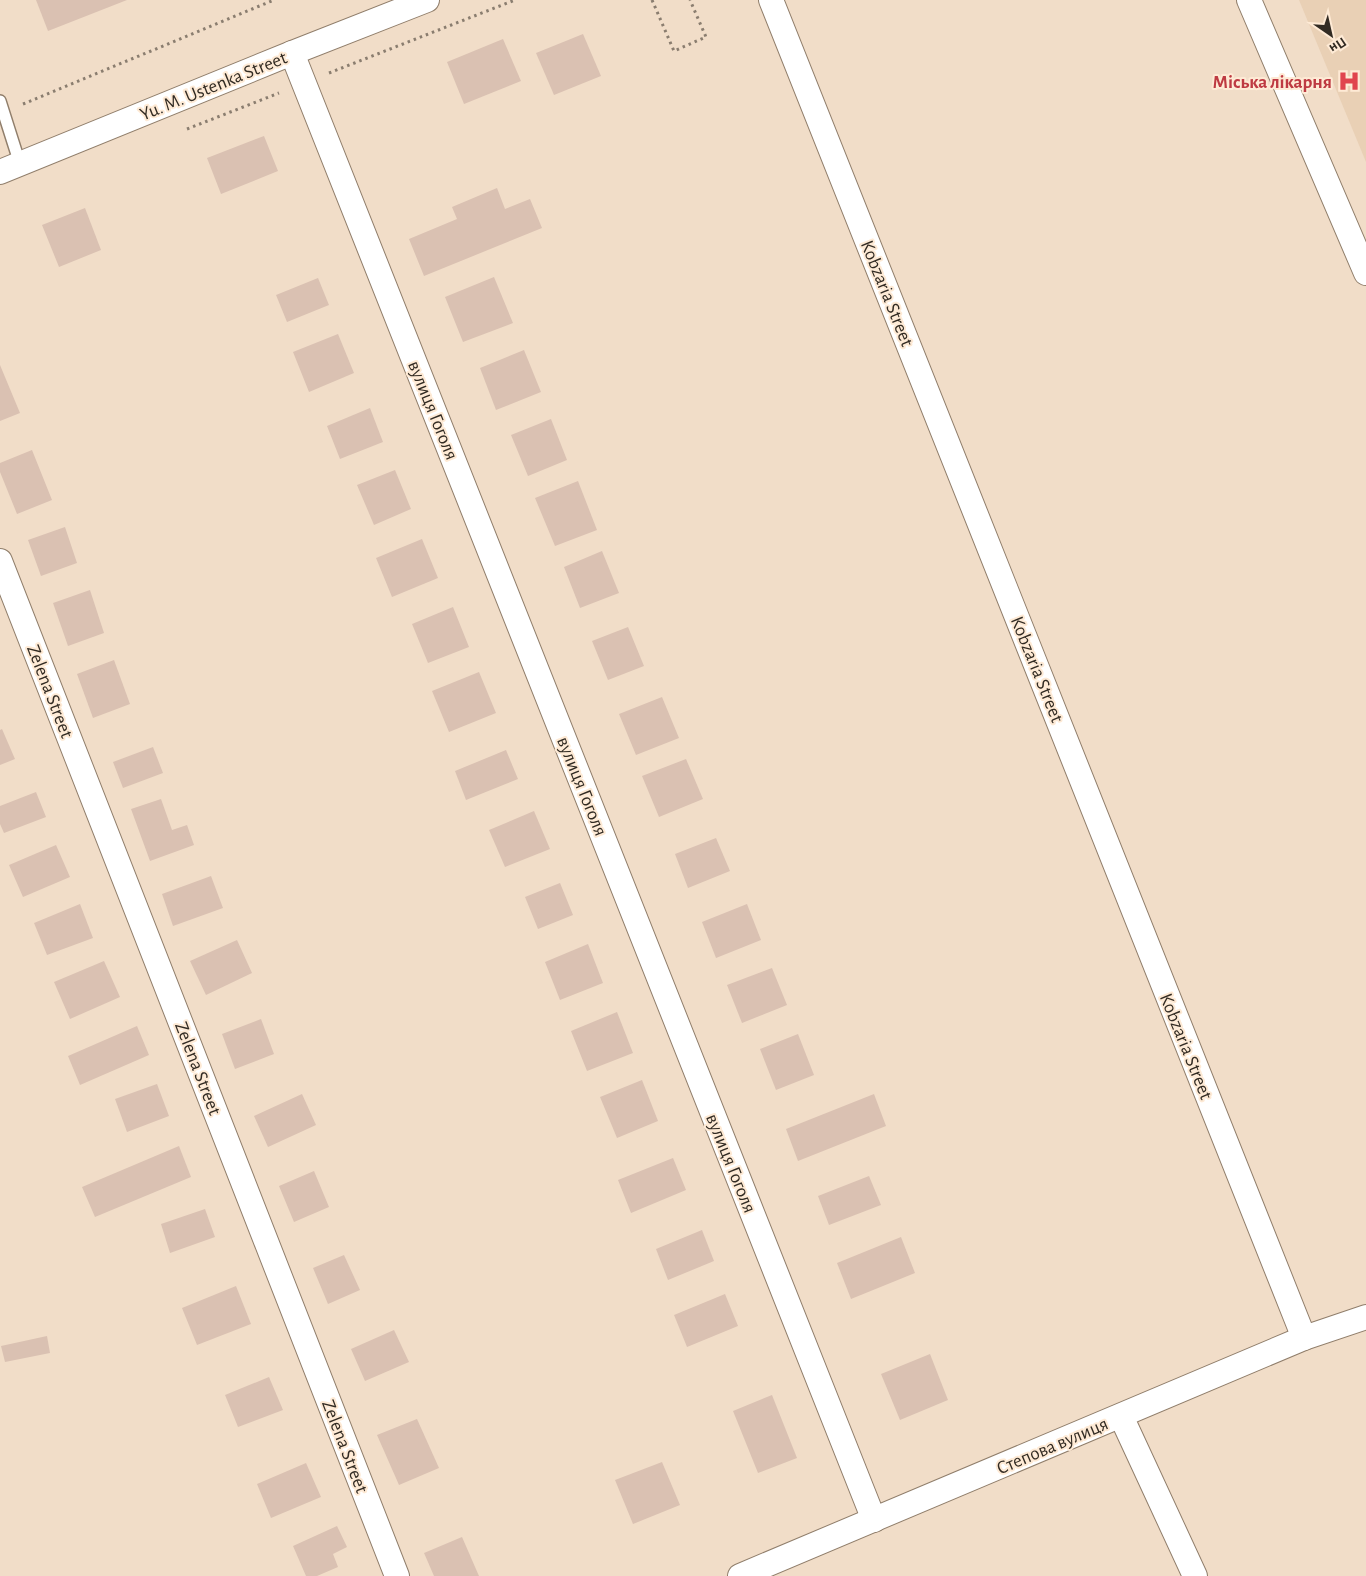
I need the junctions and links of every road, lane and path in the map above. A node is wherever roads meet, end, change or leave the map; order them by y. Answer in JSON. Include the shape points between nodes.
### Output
{"nodes":[{"id":1,"x":274,"y":0,"type":"edge"},
{"id":2,"x":427,"y":0,"type":"edge"},
{"id":3,"x":515,"y":0,"type":"edge"},
{"id":4,"x":652,"y":0,"type":"edge"},
{"id":5,"x":690,"y":0,"type":"edge"},
{"id":6,"x":772,"y":0,"type":"edge"},
{"id":7,"x":1249,"y":0,"type":"edge"},
{"id":8,"x":401,"y":5,"type":"edge"},
{"id":9,"x":292,"y":53,"type":"junction"},
{"id":10,"x":304,"y":83,"type":"junction"},
{"id":11,"x":2,"y":106,"type":"edge"},
{"id":12,"x":184,"y":130,"type":"dead end"},
{"id":13,"x":10,"y":168,"type":"edge"},
{"id":14,"x":1366,"y":273,"type":"edge"},
{"id":15,"x":0,"y":561,"type":"edge"},
{"id":16,"x":1366,"y":1317,"type":"edge"},
{"id":17,"x":1304,"y":1338,"type":"junction"},
{"id":18,"x":1121,"y":1416,"type":"junction"},
{"id":19,"x":874,"y":1520,"type":"junction"},
{"id":20,"x":397,"y":1576,"type":"edge"},
{"id":21,"x":740,"y":1576,"type":"edge"},
{"id":22,"x":1195,"y":1576,"type":"edge"}],
"edges":[{"from":1,"to":11,"type":"path"},
{"from":2,"to":8,"type":"street","name":"Yu. M. Ustenka Street"},
{"from":3,"to":10,"type":"path"},
{"from":4,"to":5,"type":"path","via":[[674,51],[706,38]]},
{"from":6,"to":17,"type":"street","name":"Kobzaria Street"},
{"from":7,"to":14,"type":"street"},
{"from":8,"to":9,"type":"street","name":"Yu. M. Ustenka Street"},
{"from":9,"to":10,"type":"street","name":"вулиця Гоголя"},
{"from":9,"to":13,"type":"street","name":"Yu. M. Ustenka Street"},
{"from":10,"to":12,"type":"path"},
{"from":10,"to":19,"type":"street","name":"вулиця Гоголя"},
{"from":11,"to":13,"type":"lane"},
{"from":15,"to":20,"type":"street","name":"Zelena Street"},
{"from":16,"to":17,"type":"street","name":"Степова вулиця"},
{"from":17,"to":18,"type":"street","name":"Степова вулиця"},
{"from":18,"to":19,"type":"street","name":"Степова вулиця"},
{"from":18,"to":22,"type":"street"},
{"from":19,"to":21,"type":"street","name":"Степова вулиця"}]}
